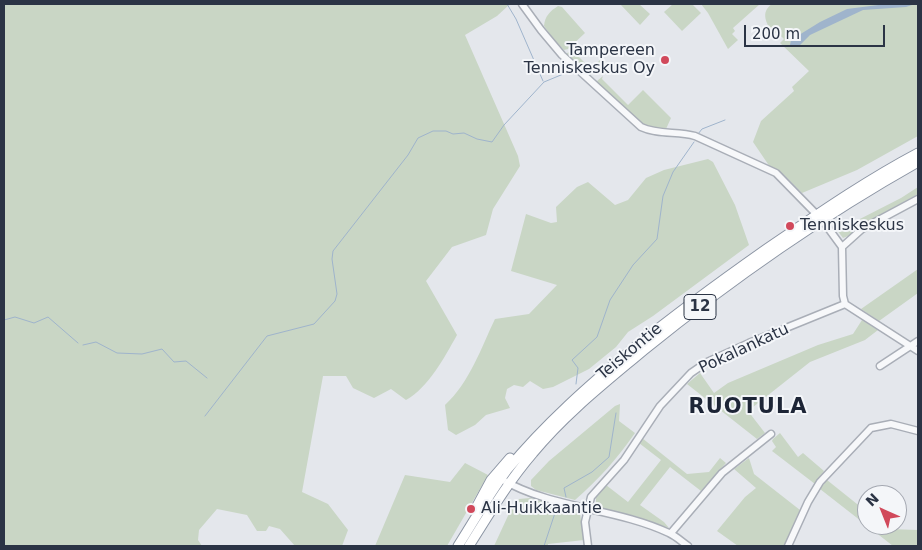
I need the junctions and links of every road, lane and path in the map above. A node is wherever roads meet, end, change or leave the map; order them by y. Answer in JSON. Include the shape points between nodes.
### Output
{"nodes":[{"id":1,"x":522,"y":4,"type":"edge"},
{"id":2,"x":918,"y":153,"type":"edge"},
{"id":3,"x":918,"y":162,"type":"edge"},
{"id":4,"x":918,"y":199,"type":"edge"},
{"id":5,"x":820,"y":217,"type":"junction"},
{"id":6,"x":842,"y":246,"type":"junction"},
{"id":7,"x":845,"y":304,"type":"junction"},
{"id":8,"x":918,"y":341,"type":"edge"},
{"id":9,"x":910,"y":346,"type":"junction"},
{"id":10,"x":918,"y":351,"type":"edge"},
{"id":11,"x":880,"y":366,"type":"dead end"},
{"id":12,"x":918,"y":431,"type":"edge"},
{"id":13,"x":770,"y":434,"type":"dead end"},
{"id":14,"x":535,"y":438,"type":"junction"},
{"id":15,"x":505,"y":481,"type":"junction"},
{"id":16,"x":587,"y":509,"type":"junction"},
{"id":17,"x":470,"y":527,"type":"junction"},
{"id":18,"x":671,"y":533,"type":"junction"},
{"id":19,"x":458,"y":546,"type":"edge"},
{"id":20,"x":470,"y":546,"type":"edge"},
{"id":21,"x":588,"y":546,"type":"edge"},
{"id":22,"x":688,"y":546,"type":"edge"},
{"id":23,"x":788,"y":546,"type":"edge"}],
"edges":[{"from":1,"to":5,"type":"street","via":[[553,46],[635,123],[648,130],[688,134],[776,173]]},
{"from":2,"to":5,"type":"highway","name":"Teiskontie","number":"12","via":[[885,170]]},
{"from":3,"to":5,"type":"highway","name":"Teiskontie","number":"12"},
{"from":4,"to":6,"type":"street","via":[[862,229]]},
{"from":5,"to":6,"type":"street"},
{"from":5,"to":14,"type":"highway","name":"Teiskontie","number":"12","via":[[739,268],[673,317],[568,404]]},
{"from":5,"to":15,"type":"highway","name":"Teiskontie","number":"12","via":[[626,365],[558,426]]},
{"from":6,"to":7,"type":"street"},
{"from":7,"to":9,"type":"street"},
{"from":7,"to":16,"type":"street","name":"Pokalankatu","via":[[749,343],[691,373],[660,406],[624,460],[594,492]]},
{"from":8,"to":9,"type":"street"},
{"from":9,"to":10,"type":"street"},
{"from":9,"to":11,"type":"street"},
{"from":12,"to":23,"type":"street","via":[[891,424],[871,428],[820,482]]},
{"from":13,"to":18,"type":"street","via":[[722,473]]},
{"from":14,"to":15,"type":"highway","name":"Teiskontie","number":"12"},
{"from":14,"to":17,"type":"highway","number":"12","via":[[522,445],[491,480],[470,519]]},
{"from":15,"to":16,"type":"street","via":[[525,491]]},
{"from":15,"to":17,"type":"highway","name":"Teiskontie","number":"12"},
{"from":15,"to":20,"type":"highway","name":"Teiskontie","number":"12"},
{"from":16,"to":18,"type":"street"},
{"from":16,"to":21,"type":"street"},
{"from":17,"to":19,"type":"highway","name":"Teiskontie","number":"12"},
{"from":18,"to":22,"type":"street"}]}
